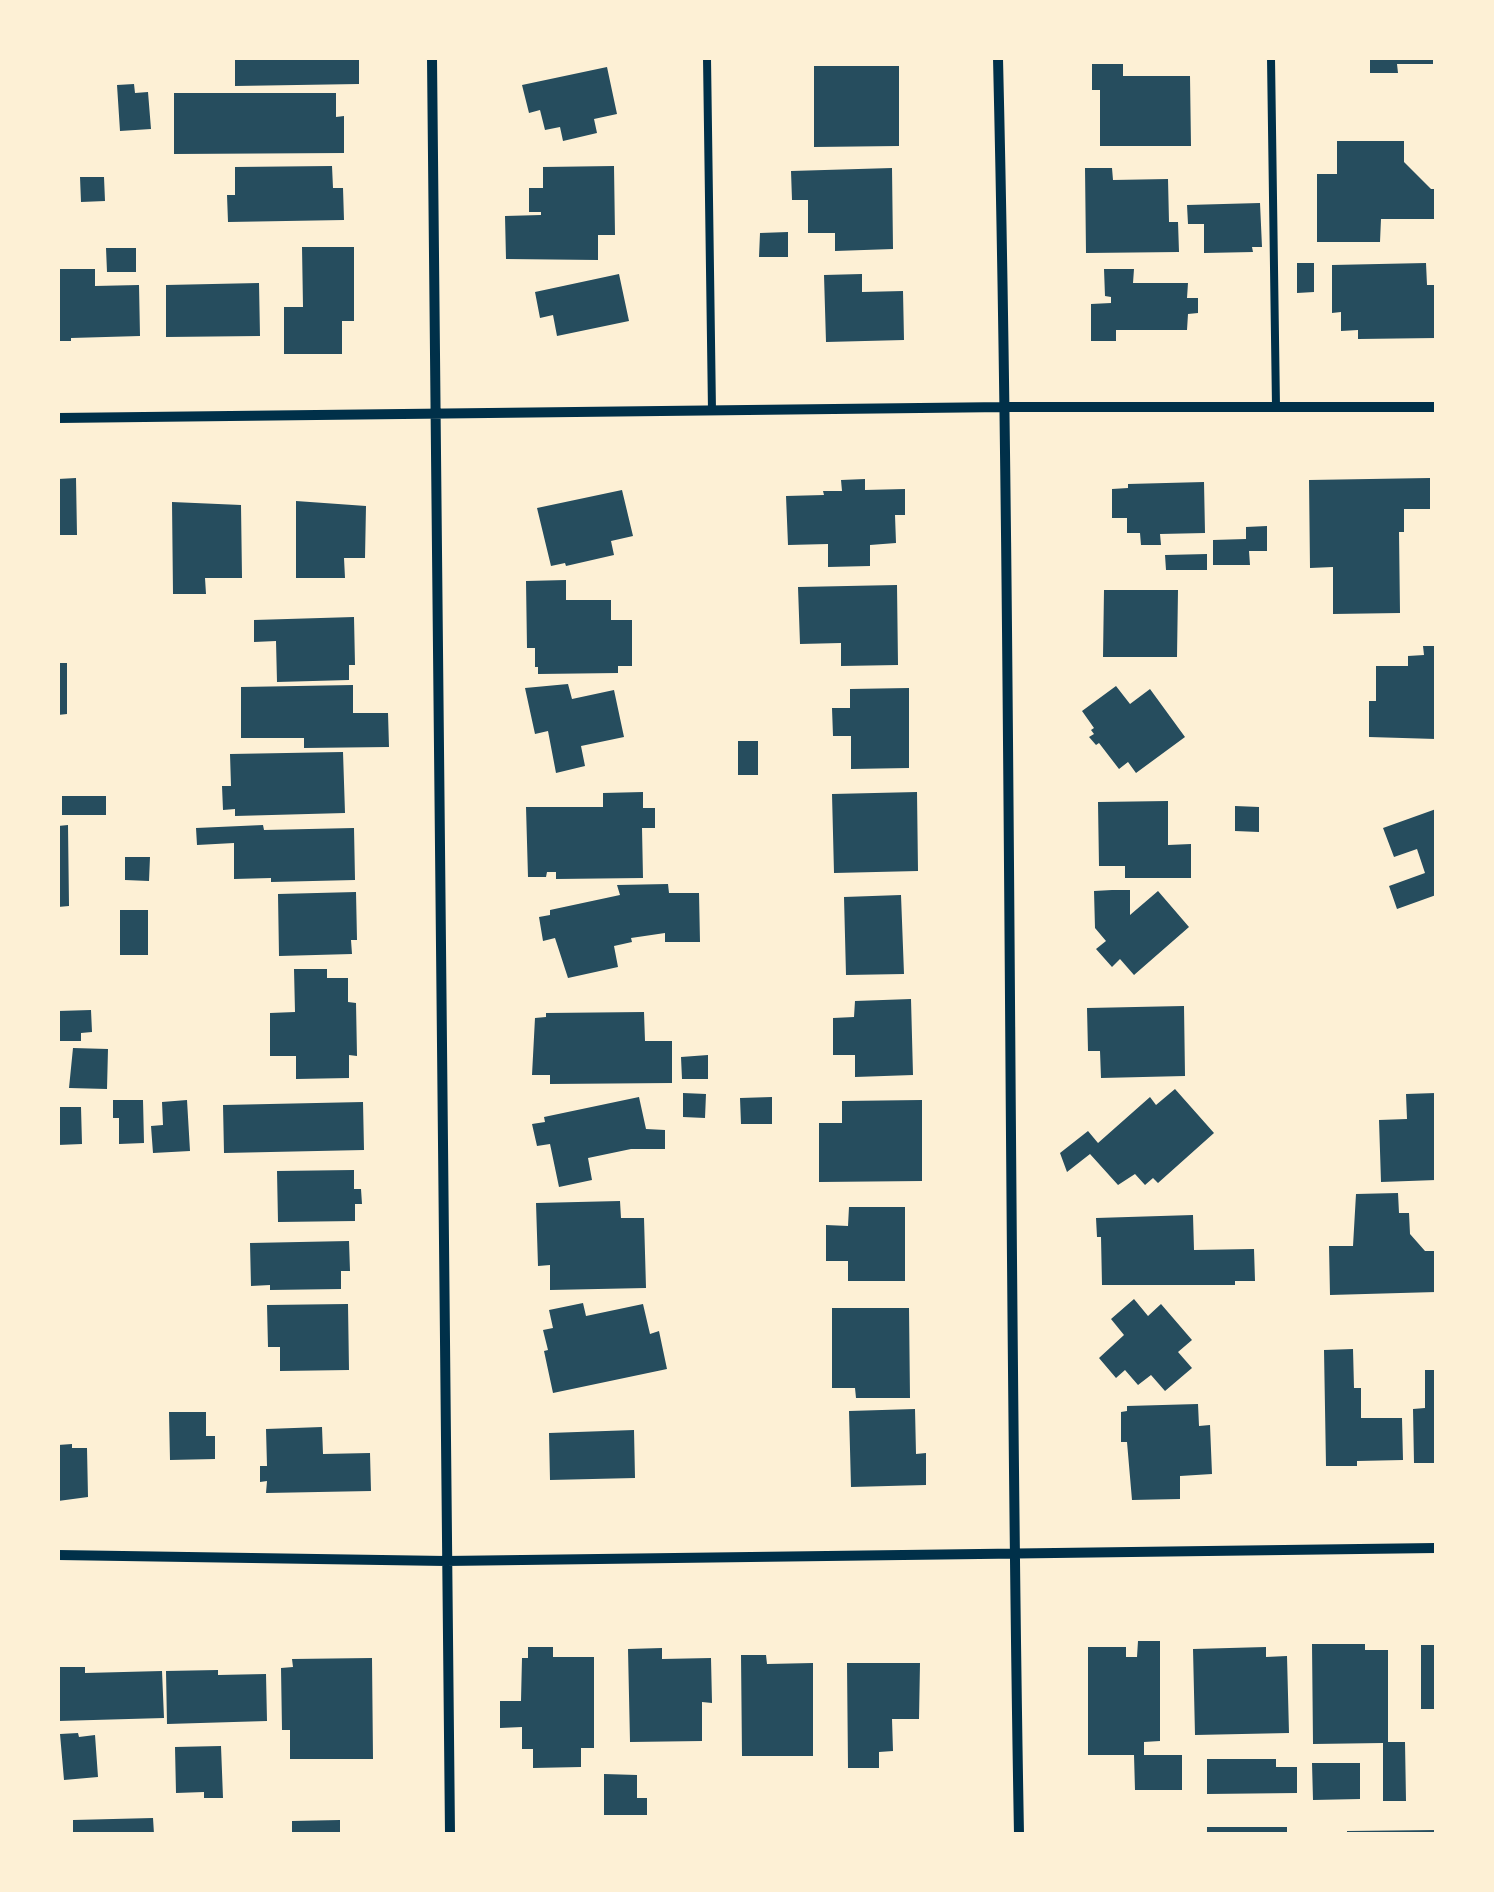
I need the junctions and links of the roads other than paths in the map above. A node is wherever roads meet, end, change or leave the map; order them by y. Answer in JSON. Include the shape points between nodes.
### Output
{"nodes":[{"id":1,"x":432,"y":58,"type":"edge"},
{"id":2,"x":707,"y":58,"type":"edge"},
{"id":3,"x":998,"y":58,"type":"edge"},
{"id":4,"x":1271,"y":58,"type":"edge"},
{"id":5,"x":1006,"y":407,"type":"junction"},
{"id":6,"x":1276,"y":407,"type":"junction"},
{"id":7,"x":1436,"y":407,"type":"edge"},
{"id":8,"x":712,"y":410,"type":"junction"},
{"id":9,"x":436,"y":414,"type":"junction"},
{"id":10,"x":58,"y":418,"type":"edge"},
{"id":11,"x":1436,"y":1548,"type":"edge"},
{"id":12,"x":1014,"y":1554,"type":"junction"},
{"id":13,"x":58,"y":1555,"type":"edge"},
{"id":14,"x":446,"y":1561,"type":"junction"},
{"id":15,"x":450,"y":1834,"type":"edge"},
{"id":16,"x":1019,"y":1834,"type":"edge"}],
"edges":[{"from":1,"to":9,"type":"street"},
{"from":2,"to":8,"type":"lane"},
{"from":3,"to":5,"type":"street"},
{"from":4,"to":6,"type":"lane"},
{"from":5,"to":6,"type":"street"},
{"from":5,"to":8,"type":"street"},
{"from":5,"to":12,"type":"street"},
{"from":6,"to":7,"type":"street"},
{"from":8,"to":9,"type":"street"},
{"from":9,"to":10,"type":"street"},
{"from":9,"to":14,"type":"street"},
{"from":11,"to":12,"type":"street"},
{"from":12,"to":14,"type":"street"},
{"from":12,"to":16,"type":"street"},
{"from":13,"to":14,"type":"street"},
{"from":14,"to":15,"type":"street"}]}
